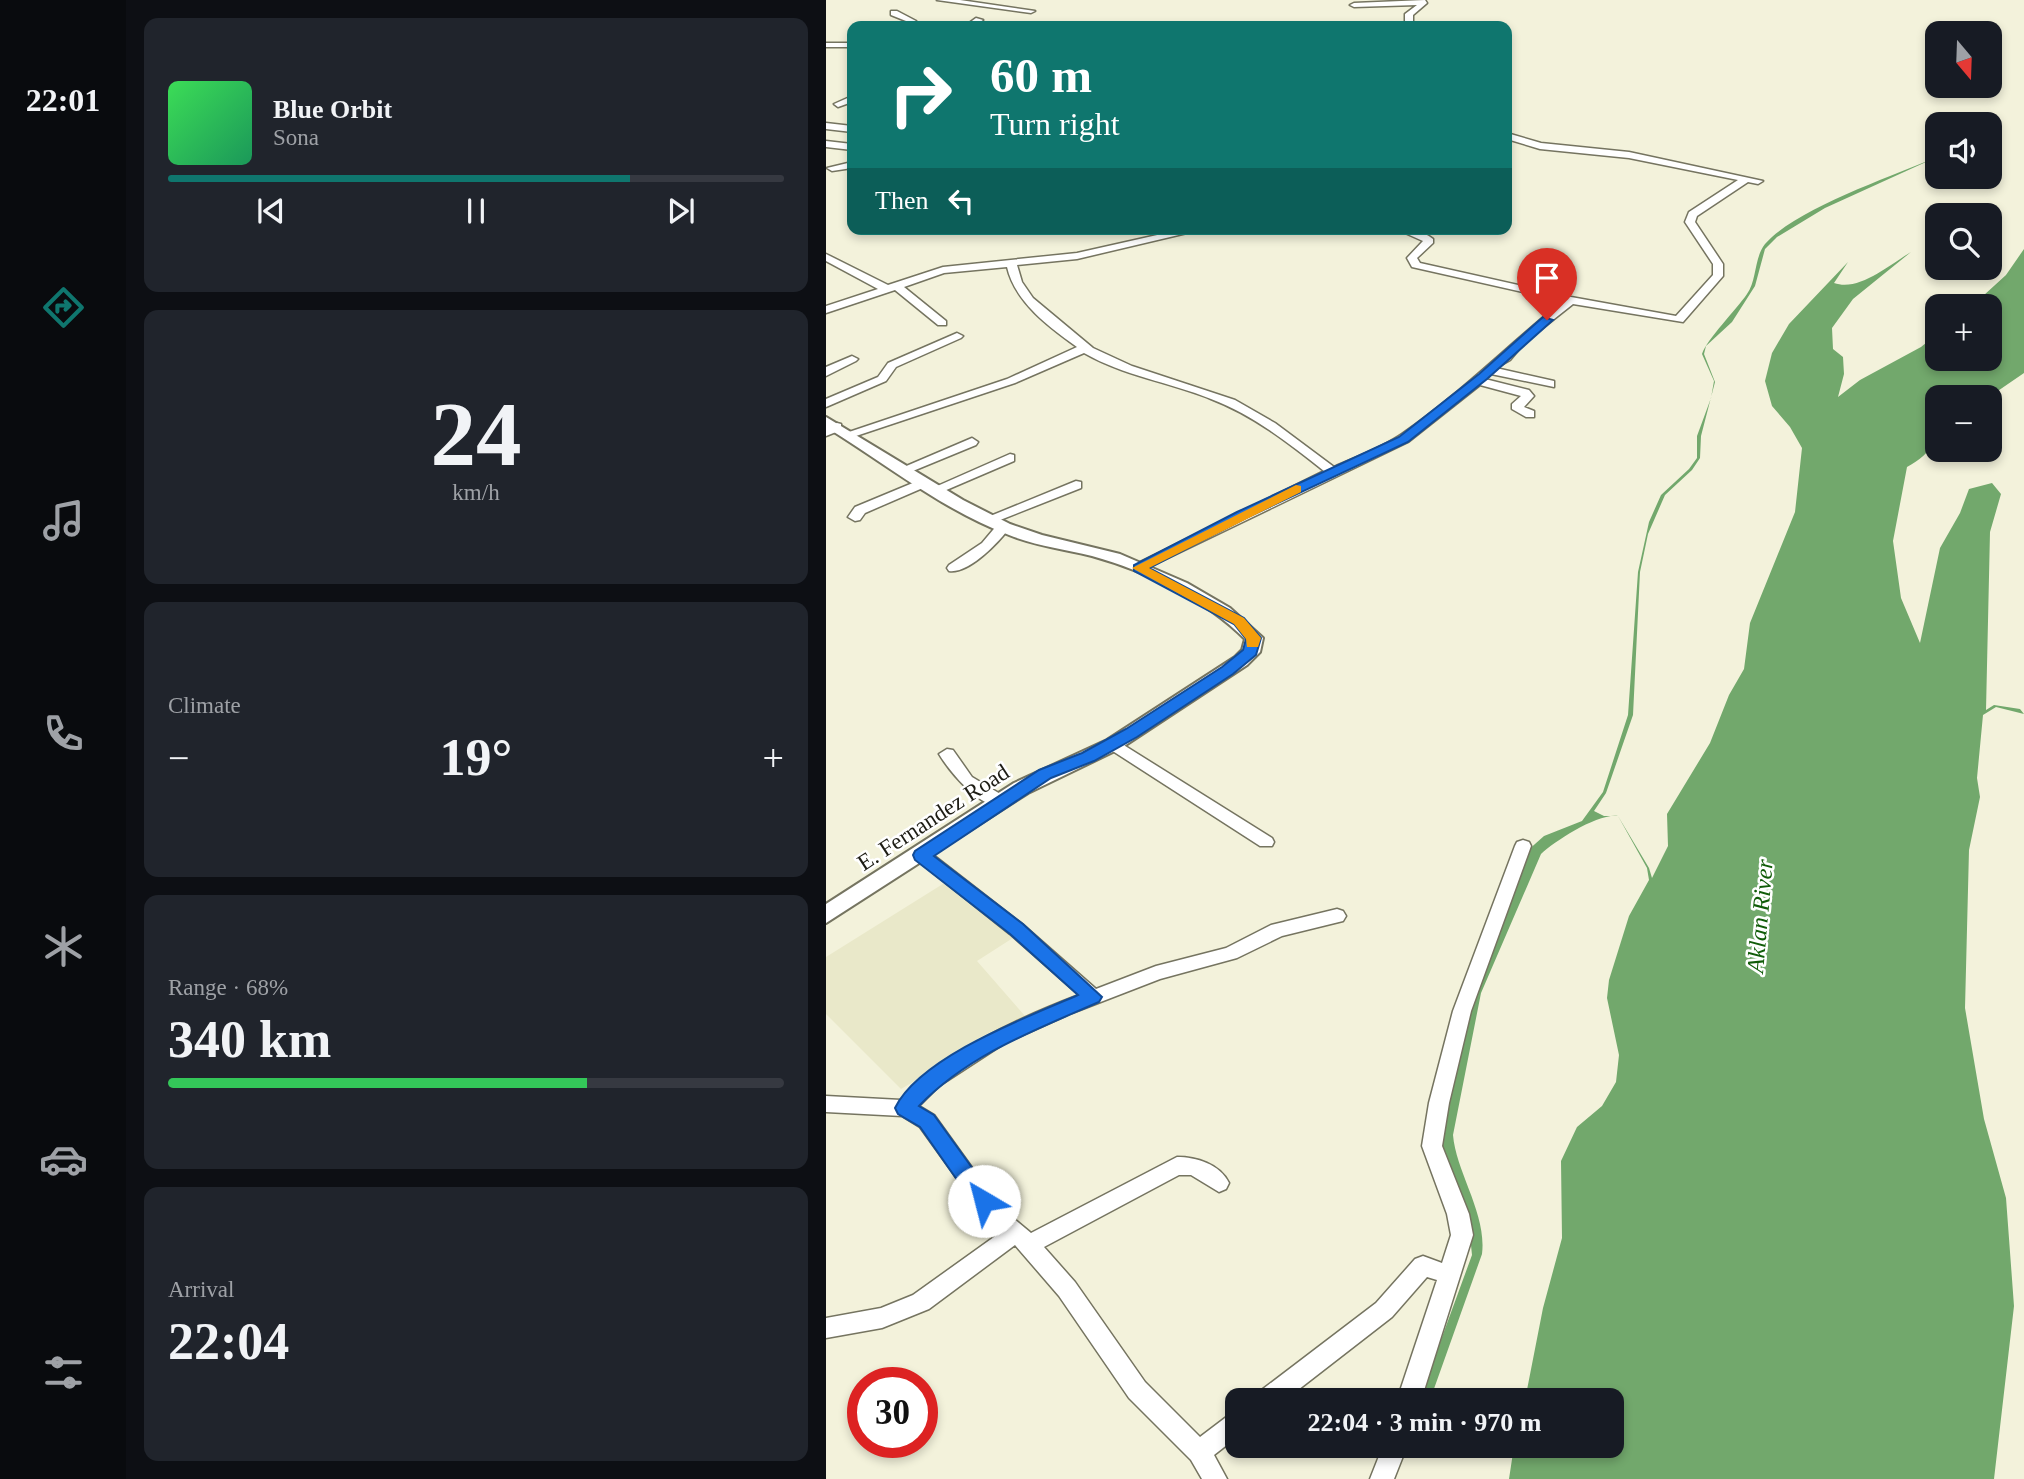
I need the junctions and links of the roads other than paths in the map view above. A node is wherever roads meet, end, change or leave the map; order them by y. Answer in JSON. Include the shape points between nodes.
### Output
{"nodes":[{"id":1,"x":941,"y":0,"type":"edge"},
{"id":2,"x":968,"y":1,"type":"edge"},
{"id":3,"x":1422,"y":1,"type":"edge"},
{"id":4,"x":1013,"y":4,"type":"edge"},
{"id":5,"x":1354,"y":5,"type":"dead end"},
{"id":6,"x":1031,"y":11,"type":"dead end"},
{"id":7,"x":894,"y":13,"type":"dead end"},
{"id":8,"x":912,"y":21,"type":"edge"},
{"id":9,"x":1409,"y":21,"type":"edge"},
{"id":10,"x":826,"y":45,"type":"edge"},
{"id":11,"x":847,"y":49,"type":"edge"},
{"id":12,"x":847,"y":101,"type":"edge"},
{"id":13,"x":838,"y":104,"type":"dead end"},
{"id":14,"x":826,"y":126,"type":"edge"},
{"id":15,"x":847,"y":128,"type":"edge"},
{"id":16,"x":1512,"y":137,"type":"edge"},
{"id":17,"x":826,"y":145,"type":"edge"},
{"id":18,"x":847,"y":147,"type":"edge"},
{"id":19,"x":847,"y":166,"type":"edge"},
{"id":20,"x":832,"y":168,"type":"dead end"},
{"id":21,"x":1744,"y":180,"type":"junction"},
{"id":22,"x":1758,"y":181,"type":"dead end"},
{"id":23,"x":1171,"y":235,"type":"edge"},
{"id":24,"x":1420,"y":235,"type":"edge"},
{"id":25,"x":1049,"y":244,"type":"dead end"},
{"id":26,"x":826,"y":257,"type":"edge"},
{"id":27,"x":1057,"y":259,"type":"junction"},
{"id":28,"x":1011,"y":263,"type":"junction"},
{"id":29,"x":892,"y":288,"type":"junction"},
{"id":30,"x":1571,"y":300,"type":"junction"},
{"id":31,"x":826,"y":310,"type":"edge"},
{"id":32,"x":942,"y":323,"type":"dead end"},
{"id":33,"x":957,"y":336,"type":"dead end"},
{"id":34,"x":1085,"y":348,"type":"junction"},
{"id":35,"x":852,"y":359,"type":"dead end"},
{"id":36,"x":1489,"y":370,"type":"junction"},
{"id":37,"x":826,"y":372,"type":"edge"},
{"id":38,"x":1478,"y":381,"type":"junction"},
{"id":39,"x":1550,"y":384,"type":"dead end"},
{"id":40,"x":826,"y":403,"type":"edge"},
{"id":41,"x":1530,"y":414,"type":"dead end"},
{"id":42,"x":834,"y":429,"type":"edge"},
{"id":43,"x":972,"y":442,"type":"dead end"},
{"id":44,"x":1010,"y":458,"type":"dead end"},
{"id":45,"x":903,"y":470,"type":"junction"},
{"id":46,"x":1332,"y":472,"type":"junction"},
{"id":47,"x":1076,"y":485,"type":"dead end"},
{"id":48,"x":926,"y":487,"type":"junction"},
{"id":49,"x":855,"y":517,"type":"dead end"},
{"id":50,"x":996,"y":523,"type":"junction"},
{"id":51,"x":954,"y":568,"type":"dead end"},
{"id":52,"x":1139,"y":568,"type":"junction"},
{"id":53,"x":1114,"y":744,"type":"junction"},
{"id":54,"x":947,"y":754,"type":"dead end"},
{"id":55,"x":1001,"y":802,"type":"junction"},
{"id":56,"x":1266,"y":842,"type":"dead end"},
{"id":57,"x":1523,"y":846,"type":"dead end"},
{"id":58,"x":922,"y":855,"type":"junction"},
{"id":59,"x":826,"y":915,"type":"edge"},
{"id":60,"x":1337,"y":916,"type":"dead end"},
{"id":61,"x":1093,"y":997,"type":"junction"},
{"id":62,"x":826,"y":1104,"type":"edge"},
{"id":63,"x":905,"y":1108,"type":"junction"},
{"id":64,"x":1219,"y":1183,"type":"dead end"},
{"id":65,"x":1023,"y":1238,"type":"junction"},
{"id":66,"x":1449,"y":1275,"type":"junction"},
{"id":67,"x":826,"y":1328,"type":"edge"},
{"id":68,"x":1283,"y":1388,"type":"edge"},
{"id":69,"x":1413,"y":1388,"type":"edge"},
{"id":70,"x":1225,"y":1432,"type":"edge"},
{"id":71,"x":1199,"y":1452,"type":"junction"},
{"id":72,"x":1390,"y":1458,"type":"edge"},
{"id":73,"x":1215,"y":1479,"type":"edge"},
{"id":74,"x":1382,"y":1479,"type":"edge"}],
"edges":[{"from":1,"to":2,"type":"street"},
{"from":2,"to":4,"type":"street"},
{"from":3,"to":5,"type":"street"},
{"from":3,"to":9,"type":"street","via":[[1409,14]]},
{"from":4,"to":6,"type":"street"},
{"from":7,"to":8,"type":"street"},
{"from":10,"to":11,"type":"street"},
{"from":12,"to":13,"type":"street"},
{"from":14,"to":15,"type":"street"},
{"from":16,"to":21,"type":"street","via":[[1563,150],[1629,155]]},
{"from":17,"to":18,"type":"street"},
{"from":19,"to":20,"type":"street"},
{"from":21,"to":22,"type":"street"},
{"from":21,"to":30,"type":"street","via":[[1693,214],[1690,222],[1718,264],[1718,276],[1679,320]]},
{"from":23,"to":27,"type":"street"},
{"from":24,"to":30,"type":"street","via":[[1429,241],[1412,258],[1416,265]]},
{"from":25,"to":27,"type":"street"},
{"from":26,"to":29,"type":"street"},
{"from":27,"to":28,"type":"street"},
{"from":28,"to":29,"type":"street","via":[[943,270]]},
{"from":28,"to":34,"type":"street","via":[[1017,289]]},
{"from":29,"to":31,"type":"street"},
{"from":29,"to":32,"type":"street"},
{"from":30,"to":36,"type":"street"},
{"from":33,"to":40,"type":"street","via":[[892,365],[882,379]]},
{"from":34,"to":42,"type":"street","via":[[1011,381]]},
{"from":34,"to":46,"type":"street","via":[[1133,370],[1234,404]]},
{"from":35,"to":37,"type":"street"},
{"from":36,"to":38,"type":"street"},
{"from":36,"to":39,"type":"street"},
{"from":38,"to":41,"type":"street","via":[[1525,393],[1528,396],[1518,409]]},
{"from":38,"to":46,"type":"street","via":[[1404,439]]},
{"from":42,"to":45,"type":"street","name":"E. Fernandez Road"},
{"from":43,"to":45,"type":"street"},
{"from":44,"to":48,"type":"street"},
{"from":45,"to":48,"type":"street","name":"E. Fernandez Road"},
{"from":46,"to":52,"type":"street"},
{"from":47,"to":50,"type":"street"},
{"from":48,"to":49,"type":"street","via":[[860,510]]},
{"from":48,"to":50,"type":"street","name":"E. Fernandez Road"},
{"from":50,"to":51,"type":"street","via":[[987,546]]},
{"from":50,"to":52,"type":"street","name":"E. Fernandez Road","via":[[1041,541],[1098,553]]},
{"from":52,"to":53,"type":"street","name":"E. Fernandez Road","via":[[1239,621],[1254,638],[1251,652],[1241,661]]},
{"from":53,"to":55,"type":"street","name":"E. Fernandez Road","via":[[1045,774]]},
{"from":53,"to":56,"type":"street"},
{"from":54,"to":55,"type":"street","via":[[966,781]]},
{"from":55,"to":58,"type":"street","name":"E. Fernandez Road"},
{"from":57,"to":66,"type":"street","via":[[1462,1011],[1438,1103],[1432,1146],[1462,1235]]},
{"from":58,"to":59,"type":"street","name":"E. Fernandez Road"},
{"from":58,"to":61,"type":"street"},
{"from":60,"to":61,"type":"street","via":[[1277,930],[1231,953],[1156,973]]},
{"from":61,"to":63,"type":"street","via":[[998,1038],[932,1080]]},
{"from":62,"to":63,"type":"street"},
{"from":63,"to":65,"type":"street","via":[[927,1121],[994,1214]]},
{"from":64,"to":65,"type":"street","via":[[1195,1166],[1177,1166]]},
{"from":65,"to":67,"type":"street","via":[[920,1302],[882,1318]]},
{"from":65,"to":71,"type":"street","via":[[1067,1289],[1137,1390]]},
{"from":66,"to":68,"type":"street","via":[[1423,1266],[1384,1310]]},
{"from":66,"to":69,"type":"street"},
{"from":70,"to":71,"type":"street"},
{"from":71,"to":73,"type":"street"},
{"from":72,"to":74,"type":"street"}]}
